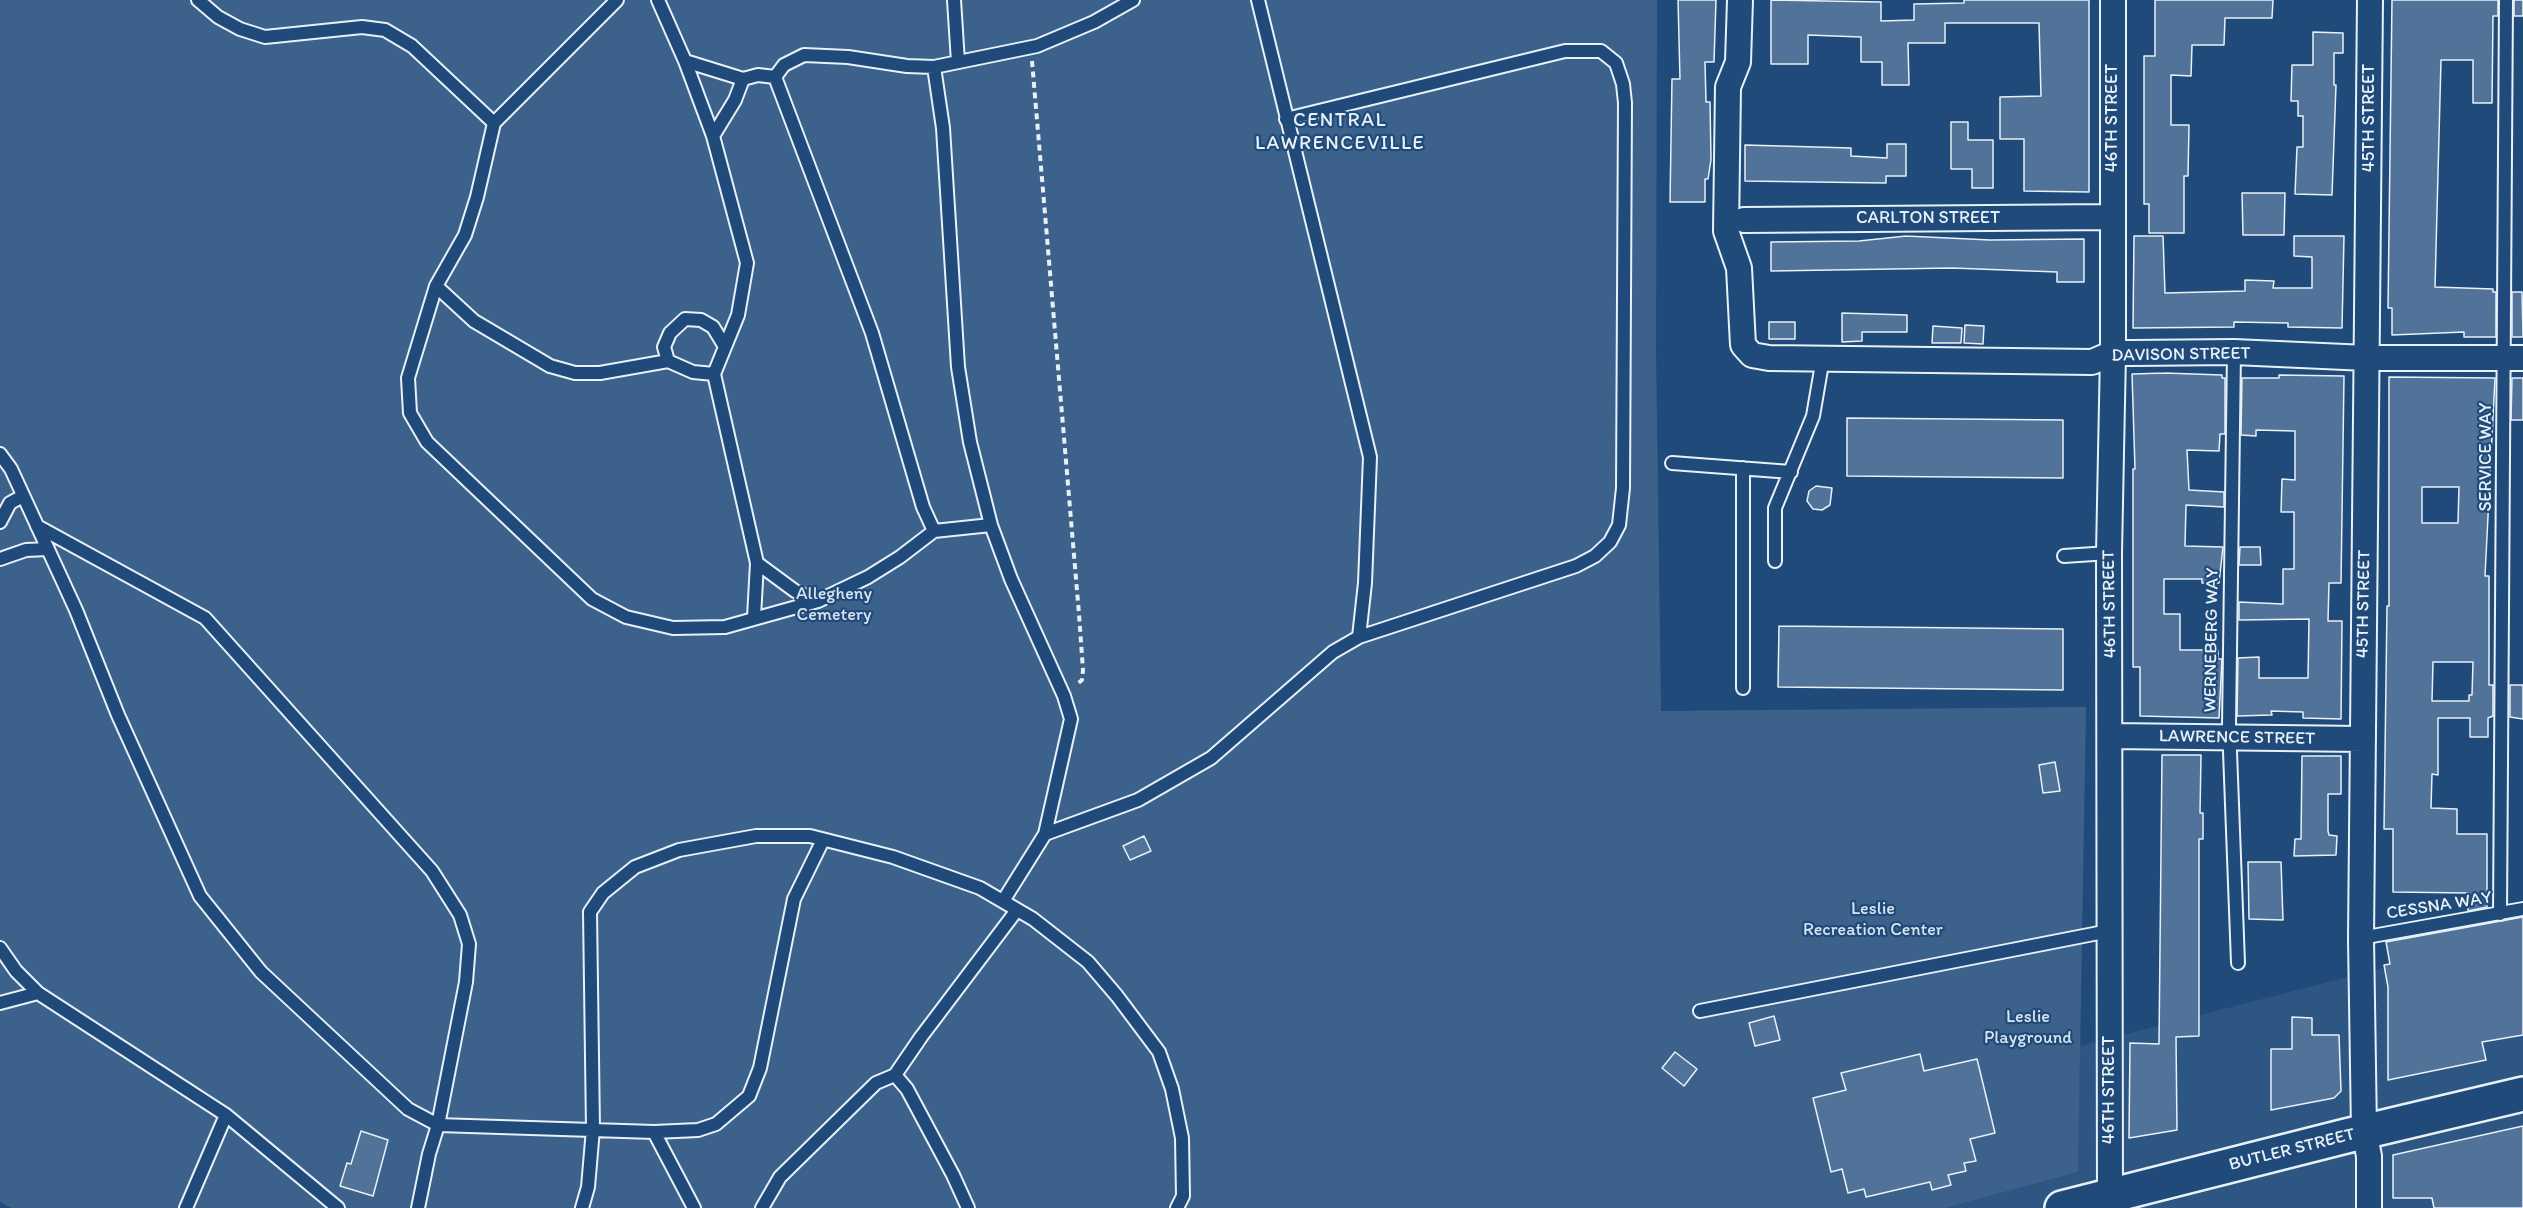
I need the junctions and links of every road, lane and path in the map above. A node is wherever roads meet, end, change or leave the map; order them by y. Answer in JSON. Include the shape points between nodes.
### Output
{"nodes":[{"id":1,"x":198,"y":0,"type":"edge"},
{"id":2,"x":617,"y":0,"type":"edge"},
{"id":3,"x":658,"y":0,"type":"edge"},
{"id":4,"x":954,"y":0,"type":"edge"},
{"id":5,"x":1133,"y":0,"type":"edge"},
{"id":6,"x":1258,"y":0,"type":"edge"},
{"id":7,"x":1740,"y":0,"type":"edge"},
{"id":8,"x":2113,"y":0,"type":"edge"},
{"id":9,"x":2370,"y":0,"type":"edge"},
{"id":10,"x":2506,"y":0,"type":"edge"},
{"id":11,"x":1037,"y":46,"type":"junction"},
{"id":12,"x":685,"y":61,"type":"junction"},
{"id":13,"x":958,"y":62,"type":"junction"},
{"id":14,"x":934,"y":67,"type":"junction"},
{"id":15,"x":776,"y":77,"type":"junction"},
{"id":16,"x":743,"y":79,"type":"junction"},
{"id":17,"x":1286,"y":119,"type":"junction"},
{"id":18,"x":494,"y":123,"type":"junction"},
{"id":19,"x":713,"y":136,"type":"junction"},
{"id":20,"x":2111,"y":217,"type":"junction"},
{"id":21,"x":1744,"y":219,"type":"dead end"},
{"id":22,"x":436,"y":286,"type":"junction"},
{"id":23,"x":724,"y":345,"type":"junction"},
{"id":24,"x":2234,"y":352,"type":"junction"},
{"id":25,"x":2114,"y":353,"type":"junction"},
{"id":26,"x":1823,"y":358,"type":"junction"},
{"id":27,"x":2367,"y":358,"type":"junction"},
{"id":28,"x":2514,"y":358,"type":"edge"},
{"id":29,"x":668,"y":361,"type":"junction"},
{"id":30,"x":714,"y":374,"type":"junction"},
{"id":31,"x":0,"y":454,"type":"edge"},
{"id":32,"x":1672,"y":463,"type":"dead end"},
{"id":33,"x":1743,"y":468,"type":"junction"},
{"id":34,"x":1791,"y":472,"type":"junction"},
{"id":35,"x":23,"y":496,"type":"junction"},
{"id":36,"x":0,"y":522,"type":"edge"},
{"id":37,"x":35,"y":525,"type":"junction"},
{"id":38,"x":991,"y":525,"type":"junction"},
{"id":39,"x":934,"y":531,"type":"junction"},
{"id":40,"x":48,"y":549,"type":"junction"},
{"id":41,"x":2109,"y":554,"type":"junction"},
{"id":42,"x":2064,"y":556,"type":"dead end"},
{"id":43,"x":0,"y":559,"type":"edge"},
{"id":44,"x":1775,"y":561,"type":"dead end"},
{"id":45,"x":757,"y":563,"type":"junction"},
{"id":46,"x":818,"y":601,"type":"junction"},
{"id":47,"x":754,"y":617,"type":"junction"},
{"id":48,"x":1359,"y":637,"type":"junction"},
{"id":49,"x":1743,"y":688,"type":"dead end"},
{"id":50,"x":1064,"y":696,"type":"junction"},
{"id":51,"x":2111,"y":736,"type":"junction"},
{"id":52,"x":2229,"y":738,"type":"junction"},
{"id":53,"x":2362,"y":739,"type":"junction"},
{"id":54,"x":1045,"y":834,"type":"junction"},
{"id":55,"x":823,"y":840,"type":"junction"},
{"id":56,"x":1003,"y":902,"type":"junction"},
{"id":57,"x":2523,"y":909,"type":"edge"},
{"id":58,"x":1017,"y":910,"type":"junction"},
{"id":59,"x":2500,"y":914,"type":"junction"},
{"id":60,"x":2109,"y":931,"type":"junction"},
{"id":61,"x":2361,"y":938,"type":"junction"},
{"id":62,"x":0,"y":948,"type":"edge"},
{"id":63,"x":2238,"y":963,"type":"dead end"},
{"id":64,"x":38,"y":993,"type":"junction"},
{"id":65,"x":0,"y":1003,"type":"edge"},
{"id":66,"x":1700,"y":1011,"type":"dead end"},
{"id":67,"x":895,"y":1075,"type":"junction"},
{"id":68,"x":2523,"y":1094,"type":"edge"},
{"id":69,"x":226,"y":1115,"type":"junction"},
{"id":70,"x":438,"y":1125,"type":"junction"},
{"id":71,"x":593,"y":1129,"type":"junction"},
{"id":72,"x":2364,"y":1131,"type":"junction"},
{"id":73,"x":654,"y":1132,"type":"junction"},
{"id":74,"x":2109,"y":1202,"type":"edge"},
{"id":75,"x":186,"y":1208,"type":"edge"},
{"id":76,"x":338,"y":1208,"type":"edge"},
{"id":77,"x":418,"y":1208,"type":"edge"},
{"id":78,"x":582,"y":1208,"type":"edge"},
{"id":79,"x":694,"y":1208,"type":"edge"},
{"id":80,"x":762,"y":1208,"type":"edge"},
{"id":81,"x":968,"y":1208,"type":"edge"},
{"id":82,"x":1178,"y":1208,"type":"edge"},
{"id":83,"x":2062,"y":1208,"type":"edge"},
{"id":84,"x":2369,"y":1208,"type":"edge"}],
"edges":[{"from":1,"to":18,"type":"lane","via":[[218,17],[265,37],[362,27],[385,30],[412,46]]},
{"from":2,"to":18,"type":"lane"},
{"from":3,"to":12,"type":"lane"},
{"from":4,"to":13,"type":"lane"},
{"from":5,"to":11,"type":"lane","via":[[1095,22]]},
{"from":6,"to":17,"type":"lane"},
{"from":7,"to":26,"type":"street","name":"DAVISON STREET","via":[[1738,62],[1728,87],[1726,231],[1739,268],[1743,345],[1752,356]]},
{"from":8,"to":20,"type":"street","name":"46TH STREET"},
{"from":9,"to":27,"type":"street","name":"45TH STREET"},
{"from":10,"to":28,"type":"lane","name":"SERVICE WAY"},
{"from":11,"to":13,"type":"lane"},
{"from":11,"to":50,"type":"path","via":[[1032,59],[1083,670],[1082,680]]},
{"from":12,"to":16,"type":"lane"},
{"from":12,"to":19,"type":"lane"},
{"from":13,"to":14,"type":"lane"},
{"from":14,"to":15,"type":"lane","via":[[804,55],[784,65]]},
{"from":14,"to":38,"type":"lane","via":[[944,128],[958,367],[970,442]]},
{"from":15,"to":16,"type":"lane","via":[[758,75]]},
{"from":15,"to":39,"type":"lane","via":[[872,333],[923,507]]},
{"from":16,"to":19,"type":"lane"},
{"from":17,"to":48,"type":"lane","via":[[1370,457]]},
{"from":17,"to":48,"type":"lane","via":[[1565,51],[1601,51],[1609,55],[1623,84],[1623,488],[1619,525],[1610,542],[1576,566]]},
{"from":18,"to":22,"type":"lane","via":[[465,236]]},
{"from":19,"to":23,"type":"lane","via":[[747,263],[738,315]]},
{"from":20,"to":21,"type":"street","name":"CARLTON STREET"},
{"from":20,"to":25,"type":"street","name":"46TH STREET"},
{"from":22,"to":29,"type":"lane","via":[[474,321],[550,366],[575,373],[600,373]]},
{"from":22,"to":47,"type":"lane","via":[[408,378],[410,413],[427,442],[592,599],[626,617],[673,628],[725,627]]},
{"from":23,"to":29,"type":"lane","via":[[713,327],[701,320],[685,319],[669,333],[664,347]]},
{"from":23,"to":30,"type":"lane"},
{"from":24,"to":25,"type":"street","name":"DAVISON STREET"},
{"from":24,"to":27,"type":"street","name":"DAVISON STREET"},
{"from":24,"to":52,"type":"lane","name":"WERNEBERG WAY"},
{"from":25,"to":26,"type":"street","name":"DAVISON STREET","via":[[2092,362]]},
{"from":25,"to":41,"type":"street","name":"46TH STREET"},
{"from":26,"to":34,"type":"lane","via":[[1813,416]]},
{"from":27,"to":28,"type":"street","name":"DAVISON STREET"},
{"from":27,"to":53,"type":"street","name":"45TH STREET"},
{"from":28,"to":59,"type":"lane","name":"SERVICE WAY"},
{"from":29,"to":30,"type":"lane","via":[[693,372]]},
{"from":30,"to":45,"type":"lane"},
{"from":31,"to":35,"type":"lane"},
{"from":32,"to":33,"type":"lane"},
{"from":33,"to":34,"type":"lane"},
{"from":33,"to":49,"type":"lane"},
{"from":34,"to":44,"type":"lane","via":[[1775,508]]},
{"from":35,"to":36,"type":"lane","via":[[10,503]]},
{"from":35,"to":37,"type":"lane"},
{"from":37,"to":40,"type":"lane"},
{"from":37,"to":70,"type":"lane","via":[[205,618],[432,871],[460,915],[469,944],[466,982]]},
{"from":38,"to":39,"type":"lane"},
{"from":38,"to":50,"type":"lane"},
{"from":39,"to":46,"type":"lane","via":[[868,577]]},
{"from":40,"to":43,"type":"lane","via":[[26,550]]},
{"from":40,"to":70,"type":"lane","via":[[122,726],[200,896],[261,972],[408,1109]]},
{"from":41,"to":42,"type":"lane"},
{"from":41,"to":51,"type":"street","name":"46TH STREET"},
{"from":45,"to":46,"type":"lane","via":[[795,591]]},
{"from":45,"to":47,"type":"lane"},
{"from":46,"to":47,"type":"lane"},
{"from":48,"to":54,"type":"lane","via":[[1333,652],[1211,758],[1138,800]]},
{"from":50,"to":54,"type":"lane","via":[[1071,719]]},
{"from":51,"to":52,"type":"street","name":"LAWRENCE STREET"},
{"from":51,"to":60,"type":"street","name":"46TH STREET"},
{"from":52,"to":53,"type":"street","name":"LAWRENCE STREET"},
{"from":52,"to":63,"type":"lane","name":"WERNEBERG WAY"},
{"from":53,"to":61,"type":"street","name":"45TH STREET"},
{"from":54,"to":56,"type":"lane"},
{"from":55,"to":56,"type":"lane","via":[[893,856],[980,888]]},
{"from":55,"to":71,"type":"lane","via":[[810,836],[756,836],[679,850],[635,867],[603,893],[590,912]]},
{"from":55,"to":73,"type":"lane","via":[[794,899],[760,1068],[749,1096],[716,1124],[698,1130]]},
{"from":56,"to":58,"type":"lane"},
{"from":57,"to":59,"type":"lane","name":"CESSNA WAY"},
{"from":58,"to":67,"type":"lane"},
{"from":58,"to":82,"type":"lane","via":[[1088,962],[1159,1052],[1182,1138],[1183,1196]]},
{"from":59,"to":61,"type":"lane","name":"CESSNA WAY"},
{"from":60,"to":66,"type":"lane"},
{"from":60,"to":74,"type":"street","name":"46TH STREET"},
{"from":61,"to":72,"type":"street","name":"45TH STREET"},
{"from":62,"to":64,"type":"lane"},
{"from":64,"to":65,"type":"lane"},
{"from":64,"to":69,"type":"lane"},
{"from":67,"to":80,"type":"lane","via":[[876,1083],[780,1176]]},
{"from":67,"to":81,"type":"lane","via":[[908,1089]]},
{"from":68,"to":72,"type":"main road","name":"BUTLER STREET"},
{"from":69,"to":75,"type":"lane"},
{"from":69,"to":76,"type":"lane"},
{"from":70,"to":71,"type":"lane"},
{"from":70,"to":77,"type":"lane"},
{"from":71,"to":73,"type":"lane"},
{"from":71,"to":78,"type":"lane","via":[[588,1187]]},
{"from":72,"to":74,"type":"main road","name":"BUTLER STREET"},
{"from":72,"to":84,"type":"street","name":"45TH STREET","via":[[2369,1156]]},
{"from":73,"to":79,"type":"lane"},
{"from":74,"to":83,"type":"main road","name":"BUTLER STREET"}]}
